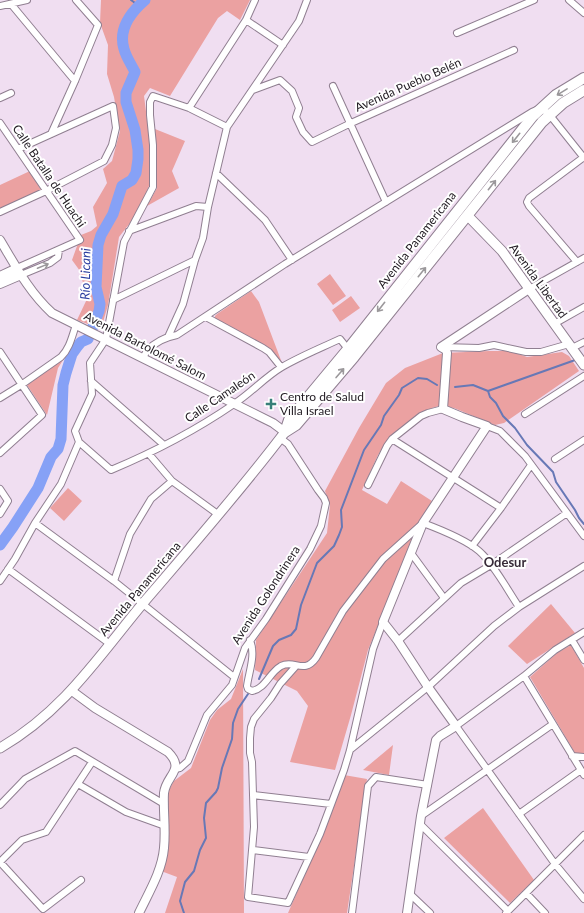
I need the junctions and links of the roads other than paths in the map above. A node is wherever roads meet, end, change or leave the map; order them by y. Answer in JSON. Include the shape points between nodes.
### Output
{"nodes":[{"id":1,"x":27,"y":0,"type":"edge"},
{"id":2,"x":76,"y":0,"type":"edge"},
{"id":3,"x":255,"y":0,"type":"edge"},
{"id":4,"x":307,"y":0,"type":"edge"},
{"id":5,"x":534,"y":0,"type":"edge"},
{"id":6,"x":569,"y":0,"type":"edge"},
{"id":7,"x":11,"y":4,"type":"junction"},
{"id":8,"x":0,"y":6,"type":"edge"},
{"id":9,"x":584,"y":13,"type":"edge"},
{"id":10,"x":246,"y":20,"type":"junction"},
{"id":11,"x":457,"y":33,"type":"dead end"},
{"id":12,"x":283,"y":45,"type":"junction"},
{"id":13,"x":514,"y":50,"type":"dead end"},
{"id":14,"x":584,"y":78,"type":"edge"},
{"id":15,"x":75,"y":81,"type":"junction"},
{"id":16,"x":332,"y":86,"type":"dead end"},
{"id":17,"x":253,"y":90,"type":"junction"},
{"id":18,"x":584,"y":90,"type":"edge"},
{"id":19,"x":11,"y":93,"type":"dead end"},
{"id":20,"x":0,"y":98,"type":"edge"},
{"id":21,"x":190,"y":108,"type":"junction"},
{"id":22,"x":545,"y":111,"type":"junction"},
{"id":23,"x":0,"y":123,"type":"edge"},
{"id":24,"x":349,"y":124,"type":"junction"},
{"id":25,"x":227,"y":127,"type":"junction"},
{"id":26,"x":51,"y":134,"type":"junction"},
{"id":27,"x":18,"y":149,"type":"junction"},
{"id":28,"x":584,"y":157,"type":"edge"},
{"id":29,"x":216,"y":173,"type":"junction"},
{"id":30,"x":46,"y":191,"type":"junction"},
{"id":31,"x":386,"y":202,"type":"junction"},
{"id":32,"x":208,"y":207,"type":"junction"},
{"id":33,"x":457,"y":211,"type":"junction"},
{"id":34,"x":0,"y":212,"type":"edge"},
{"id":35,"x":467,"y":217,"type":"junction"},
{"id":36,"x":129,"y":231,"type":"junction"},
{"id":37,"x":0,"y":240,"type":"edge"},
{"id":38,"x":584,"y":258,"type":"edge"},
{"id":39,"x":195,"y":260,"type":"junction"},
{"id":40,"x":292,"y":260,"type":"junction"},
{"id":41,"x":577,"y":262,"type":"junction"},
{"id":42,"x":19,"y":271,"type":"junction"},
{"id":43,"x":0,"y":276,"type":"edge"},
{"id":44,"x":0,"y":284,"type":"edge"},
{"id":45,"x":529,"y":289,"type":"junction"},
{"id":46,"x":113,"y":300,"type":"junction"},
{"id":47,"x":584,"y":307,"type":"edge"},
{"id":48,"x":206,"y":317,"type":"junction"},
{"id":49,"x":554,"y":324,"type":"junction"},
{"id":50,"x":76,"y":325,"type":"junction"},
{"id":51,"x":168,"y":337,"type":"junction"},
{"id":52,"x":106,"y":339,"type":"junction"},
{"id":53,"x":584,"y":342,"type":"edge"},
{"id":54,"x":442,"y":347,"type":"junction"},
{"id":55,"x":348,"y":349,"type":"junction"},
{"id":56,"x":572,"y":349,"type":"junction"},
{"id":57,"x":0,"y":352,"type":"edge"},
{"id":58,"x":143,"y":358,"type":"junction"},
{"id":59,"x":584,"y":365,"type":"edge"},
{"id":60,"x":281,"y":368,"type":"junction"},
{"id":61,"x":584,"y":376,"type":"edge"},
{"id":62,"x":91,"y":381,"type":"junction"},
{"id":63,"x":22,"y":386,"type":"junction"},
{"id":64,"x":0,"y":398,"type":"edge"},
{"id":65,"x":234,"y":404,"type":"junction"},
{"id":66,"x":443,"y":409,"type":"junction"},
{"id":67,"x":525,"y":414,"type":"dead end"},
{"id":68,"x":487,"y":426,"type":"junction"},
{"id":69,"x":283,"y":435,"type":"junction"},
{"id":70,"x":392,"y":439,"type":"junction"},
{"id":71,"x":584,"y":440,"type":"edge"},
{"id":72,"x":79,"y":442,"type":"junction"},
{"id":73,"x":164,"y":445,"type":"junction"},
{"id":74,"x":0,"y":453,"type":"edge"},
{"id":75,"x":149,"y":454,"type":"junction"},
{"id":76,"x":555,"y":459,"type":"dead end"},
{"id":77,"x":531,"y":465,"type":"junction"},
{"id":78,"x":453,"y":478,"type":"junction"},
{"id":79,"x":172,"y":482,"type":"junction"},
{"id":80,"x":368,"y":485,"type":"dead end"},
{"id":81,"x":0,"y":489,"type":"edge"},
{"id":82,"x":501,"y":508,"type":"junction"},
{"id":83,"x":567,"y":513,"type":"junction"},
{"id":84,"x":0,"y":514,"type":"edge"},
{"id":85,"x":219,"y":515,"type":"junction"},
{"id":86,"x":35,"y":523,"type":"junction"},
{"id":87,"x":423,"y":523,"type":"junction"},
{"id":88,"x":584,"y":536,"type":"edge"},
{"id":89,"x":472,"y":546,"type":"junction"},
{"id":90,"x":411,"y":553,"type":"junction"},
{"id":91,"x":491,"y":565,"type":"junction"},
{"id":92,"x":584,"y":566,"type":"edge"},
{"id":93,"x":8,"y":569,"type":"junction"},
{"id":94,"x":0,"y":581,"type":"edge"},
{"id":95,"x":114,"y":581,"type":"junction"},
{"id":96,"x":444,"y":598,"type":"junction"},
{"id":97,"x":143,"y":604,"type":"junction"},
{"id":98,"x":519,"y":607,"type":"junction"},
{"id":99,"x":383,"y":622,"type":"junction"},
{"id":100,"x":584,"y":632,"type":"edge"},
{"id":101,"x":250,"y":640,"type":"junction"},
{"id":102,"x":572,"y":640,"type":"junction"},
{"id":103,"x":398,"y":641,"type":"junction"},
{"id":104,"x":110,"y":644,"type":"junction"},
{"id":105,"x":584,"y":660,"type":"edge"},
{"id":106,"x":296,"y":666,"type":"junction"},
{"id":107,"x":524,"y":676,"type":"junction"},
{"id":108,"x":234,"y":678,"type":"junction"},
{"id":109,"x":428,"y":687,"type":"junction"},
{"id":110,"x":72,"y":691,"type":"junction"},
{"id":111,"x":553,"y":724,"type":"junction"},
{"id":112,"x":456,"y":726,"type":"junction"},
{"id":113,"x":0,"y":748,"type":"edge"},
{"id":114,"x":350,"y":750,"type":"junction"},
{"id":115,"x":572,"y":756,"type":"junction"},
{"id":116,"x":584,"y":757,"type":"edge"},
{"id":117,"x":92,"y":762,"type":"junction"},
{"id":118,"x":175,"y":769,"type":"junction"},
{"id":119,"x":487,"y":769,"type":"junction"},
{"id":120,"x":582,"y":772,"type":"edge"},
{"id":121,"x":78,"y":784,"type":"junction"},
{"id":122,"x":428,"y":785,"type":"junction"},
{"id":123,"x":253,"y":795,"type":"junction"},
{"id":124,"x":164,"y":804,"type":"junction"},
{"id":125,"x":331,"y":804,"type":"junction"},
{"id":126,"x":0,"y":805,"type":"edge"},
{"id":127,"x":519,"y":814,"type":"junction"},
{"id":128,"x":421,"y":820,"type":"junction"},
{"id":129,"x":165,"y":826,"type":"junction"},
{"id":130,"x":583,"y":839,"type":"edge"},
{"id":131,"x":253,"y":850,"type":"junction"},
{"id":132,"x":310,"y":857,"type":"junction"},
{"id":133,"x":0,"y":862,"type":"edge"},
{"id":134,"x":555,"y":864,"type":"junction"},
{"id":135,"x":81,"y":880,"type":"dead end"},
{"id":136,"x":526,"y":893,"type":"junction"},
{"id":137,"x":410,"y":894,"type":"junction"},
{"id":138,"x":584,"y":899,"type":"edge"},
{"id":139,"x":507,"y":912,"type":"edge"},
{"id":140,"x":139,"y":913,"type":"edge"},
{"id":141,"x":352,"y":913,"type":"edge"},
{"id":142,"x":406,"y":913,"type":"edge"},
{"id":143,"x":430,"y":913,"type":"edge"},
{"id":144,"x":545,"y":913,"type":"edge"}],
"edges":[{"from":1,"to":7,"type":"street"},
{"from":2,"to":15,"type":"street","via":[[98,25]]},
{"from":3,"to":10,"type":"street"},
{"from":4,"to":12,"type":"street","via":[[299,21]]},
{"from":5,"to":11,"type":"street"},
{"from":6,"to":9,"type":"street"},
{"from":7,"to":8,"type":"street"},
{"from":7,"to":15,"type":"street"},
{"from":10,"to":12,"type":"street"},
{"from":10,"to":21,"type":"street"},
{"from":12,"to":17,"type":"street"},
{"from":13,"to":24,"type":"street","name":"Avenida Pueblo Belén"},
{"from":14,"to":22,"type":"main road","name":"Avenida Panamericana","one_way":true,"via":[[556,96]]},
{"from":15,"to":26,"type":"street"},
{"from":16,"to":24,"type":"street"},
{"from":17,"to":24,"type":"street","name":"Avenida Pueblo Belén","via":[[280,80],[292,91],[299,108],[296,117],[302,132],[312,142]]},
{"from":17,"to":25,"type":"street"},
{"from":18,"to":22,"type":"main road","name":"Avenida Panamericana"},
{"from":19,"to":20,"type":"street"},
{"from":21,"to":25,"type":"street"},
{"from":21,"to":36,"type":"street","via":[[153,96],[150,102],[153,187]]},
{"from":22,"to":28,"type":"street"},
{"from":22,"to":31,"type":"street","via":[[532,112]]},
{"from":22,"to":33,"type":"main road","name":"Avenida Panamericana","one_way":true},
{"from":35,"to":22,"type":"main road","name":"Avenida Panamericana","one_way":true},
{"from":23,"to":27,"type":"street","name":"Calle Batalla de Huachi"},
{"from":24,"to":31,"type":"street"},
{"from":25,"to":29,"type":"street"},
{"from":26,"to":27,"type":"street"},
{"from":26,"to":30,"type":"street","via":[[112,106],[116,128],[112,145],[104,161]]},
{"from":27,"to":30,"type":"street","name":"Calle Batalla de Huachi"},
{"from":28,"to":41,"type":"street","via":[[527,202]]},
{"from":29,"to":32,"type":"street"},
{"from":29,"to":40,"type":"street","via":[[265,220]]},
{"from":30,"to":34,"type":"street"},
{"from":30,"to":42,"type":"street","name":"Calle Batalla de Huachi","via":[[80,240],[59,250],[58,257],[50,263]]},
{"from":31,"to":40,"type":"street"},
{"from":32,"to":36,"type":"street","via":[[196,206]]},
{"from":32,"to":39,"type":"street","via":[[203,238]]},
{"from":33,"to":35,"type":"main road","name":"Avenida Libertad"},
{"from":33,"to":55,"type":"main road","name":"Avenida Panamericana","one_way":true},
{"from":35,"to":45,"type":"main road","name":"Avenida Libertad","via":[[502,251]]},
{"from":69,"to":35,"type":"main road","name":"Avenida Panamericana","one_way":true,"via":[[296,425],[354,357]]},
{"from":36,"to":46,"type":"street","via":[[124,242]]},
{"from":37,"to":42,"type":"street","name":"Avenida Bartolomé Salom"},
{"from":38,"to":41,"type":"street"},
{"from":39,"to":46,"type":"street"},
{"from":39,"to":51,"type":"street","via":[[183,304]]},
{"from":40,"to":48,"type":"street"},
{"from":41,"to":45,"type":"street"},
{"from":42,"to":43,"type":"street"},
{"from":42,"to":44,"type":"street"},
{"from":42,"to":50,"type":"street","name":"Avenida Bartolomé Salom","via":[[41,303],[52,313]]},
{"from":45,"to":49,"type":"main road","name":"Avenida Libertad"},
{"from":45,"to":54,"type":"street"},
{"from":46,"to":52,"type":"street"},
{"from":47,"to":49,"type":"street"},
{"from":48,"to":51,"type":"street","via":[[177,335]]},
{"from":48,"to":60,"type":"street","via":[[269,352]]},
{"from":49,"to":56,"type":"main road","name":"Avenida Libertad"},
{"from":50,"to":52,"type":"street","name":"Avenida Bartolomé Salom"},
{"from":50,"to":63,"type":"street","via":[[66,352]]},
{"from":51,"to":58,"type":"street","via":[[148,350]]},
{"from":52,"to":58,"type":"street","name":"Avenida Bartolomé Salom"},
{"from":52,"to":62,"type":"street","via":[[90,363]]},
{"from":53,"to":56,"type":"street"},
{"from":54,"to":56,"type":"street","via":[[479,348],[494,344],[526,352]]},
{"from":54,"to":66,"type":"street","via":[[447,353]]},
{"from":55,"to":60,"type":"street","name":"Calle Camaleón","via":[[340,339]]},
{"from":55,"to":69,"type":"main road","name":"Avenida Panamericana","via":[[289,420]]},
{"from":56,"to":59,"type":"main road","name":"Avenida Libertad"},
{"from":57,"to":63,"type":"street"},
{"from":58,"to":65,"type":"street","name":"Avenida Bartolomé Salom"},
{"from":60,"to":65,"type":"street","name":"Calle Camaleón"},
{"from":61,"to":67,"type":"street"},
{"from":62,"to":72,"type":"street","via":[[92,394],[75,431]]},
{"from":62,"to":73,"type":"street"},
{"from":63,"to":64,"type":"street"},
{"from":63,"to":74,"type":"street","via":[[42,415]]},
{"from":65,"to":69,"type":"street","name":"Avenida Bartolomé Salom","via":[[273,423]]},
{"from":65,"to":73,"type":"street","name":"Calle Camaleón"},
{"from":66,"to":68,"type":"street"},
{"from":66,"to":70,"type":"street","via":[[421,416]]},
{"from":68,"to":77,"type":"street","via":[[500,431]]},
{"from":68,"to":78,"type":"street"},
{"from":69,"to":85,"type":"main road","name":"Avenida Panamericana"},
{"from":69,"to":101,"type":"street","name":"Avenida Golondrinera","via":[[326,503],[321,526],[310,550]]},
{"from":70,"to":78,"type":"street"},
{"from":70,"to":80,"type":"street"},
{"from":71,"to":76,"type":"street"},
{"from":72,"to":75,"type":"street","name":"Calle Camaleón","via":[[111,470]]},
{"from":72,"to":86,"type":"street","via":[[61,484]]},
{"from":73,"to":75,"type":"street","name":"Calle Camaleón"},
{"from":75,"to":79,"type":"street"},
{"from":77,"to":82,"type":"street"},
{"from":77,"to":83,"type":"street"},
{"from":78,"to":82,"type":"street"},
{"from":78,"to":87,"type":"street"},
{"from":79,"to":85,"type":"street"},
{"from":79,"to":95,"type":"street","via":[[151,499],[130,534]]},
{"from":81,"to":84,"type":"street","via":[[8,501]]},
{"from":82,"to":89,"type":"street"},
{"from":83,"to":88,"type":"street"},
{"from":83,"to":91,"type":"street"},
{"from":85,"to":97,"type":"main road","name":"Avenida Panamericana"},
{"from":86,"to":93,"type":"street"},
{"from":86,"to":95,"type":"street"},
{"from":87,"to":89,"type":"street"},
{"from":87,"to":90,"type":"street"},
{"from":87,"to":106,"type":"street","via":[[383,559],[343,611],[313,662],[306,666]]},
{"from":89,"to":91,"type":"street"},
{"from":90,"to":96,"type":"street"},
{"from":90,"to":99,"type":"street"},
{"from":91,"to":96,"type":"street","via":[[461,583]]},
{"from":91,"to":98,"type":"street"},
{"from":92,"to":98,"type":"street"},
{"from":93,"to":94,"type":"street"},
{"from":93,"to":104,"type":"street"},
{"from":95,"to":97,"type":"street"},
{"from":96,"to":103,"type":"street"},
{"from":97,"to":104,"type":"main road","name":"Avenida Panamericana"},
{"from":97,"to":108,"type":"street"},
{"from":98,"to":109,"type":"street","via":[[494,626]]},
{"from":99,"to":103,"type":"street"},
{"from":99,"to":114,"type":"street","via":[[373,649]]},
{"from":100,"to":102,"type":"street"},
{"from":101,"to":106,"type":"street","via":[[252,663],[248,689],[252,691],[263,686],[280,667]]},
{"from":101,"to":108,"type":"street","name":"Avenida Golondrinera"},
{"from":102,"to":105,"type":"street"},
{"from":102,"to":107,"type":"street","via":[[555,650]]},
{"from":103,"to":109,"type":"street"},
{"from":104,"to":110,"type":"main road","name":"Avenida Panamericana"},
{"from":106,"to":123,"type":"street","via":[[254,719],[251,727]]},
{"from":107,"to":111,"type":"street"},
{"from":107,"to":112,"type":"street"},
{"from":108,"to":118,"type":"street","name":"Avenida Golondrinera","via":[[228,692],[207,715],[188,761]]},
{"from":109,"to":112,"type":"street"},
{"from":109,"to":114,"type":"street"},
{"from":110,"to":113,"type":"main road","name":"Avenida Panamericana","via":[[37,723]]},
{"from":110,"to":118,"type":"street","via":[[95,708],[168,752],[175,762]]},
{"from":111,"to":115,"type":"street"},
{"from":111,"to":119,"type":"street"},
{"from":112,"to":119,"type":"street"},
{"from":112,"to":122,"type":"street","via":[[436,740]]},
{"from":114,"to":125,"type":"street"},
{"from":115,"to":116,"type":"street"},
{"from":115,"to":120,"type":"street"},
{"from":117,"to":121,"type":"street"},
{"from":117,"to":124,"type":"street"},
{"from":117,"to":126,"type":"street","via":[[75,751],[25,779]]},
{"from":118,"to":124,"type":"street","name":"Avenida Golondrinera","via":[[164,790]]},
{"from":119,"to":127,"type":"street"},
{"from":119,"to":128,"type":"street"},
{"from":120,"to":127,"type":"street"},
{"from":121,"to":129,"type":"street","via":[[126,812]]},
{"from":121,"to":133,"type":"street","via":[[46,832],[22,840]]},
{"from":122,"to":128,"type":"street"},
{"from":122,"to":141,"type":"street","via":[[376,777],[368,786]]},
{"from":123,"to":125,"type":"street"},
{"from":123,"to":131,"type":"street"},
{"from":124,"to":129,"type":"street","name":"Avenida Golondrinera"},
{"from":125,"to":132,"type":"street"},
{"from":127,"to":134,"type":"street"},
{"from":128,"to":137,"type":"street"},
{"from":128,"to":139,"type":"street"},
{"from":129,"to":140,"type":"street","name":"Avenida Golondrinera","via":[[162,860]]},
{"from":130,"to":134,"type":"street"},
{"from":131,"to":132,"type":"street"},
{"from":131,"to":132,"type":"street","via":[[248,897],[288,903]]},
{"from":133,"to":135,"type":"street","via":[[43,909]]},
{"from":134,"to":136,"type":"street"},
{"from":134,"to":138,"type":"street"},
{"from":136,"to":139,"type":"street"},
{"from":136,"to":144,"type":"street"},
{"from":137,"to":142,"type":"street"},
{"from":137,"to":143,"type":"street"}]}
